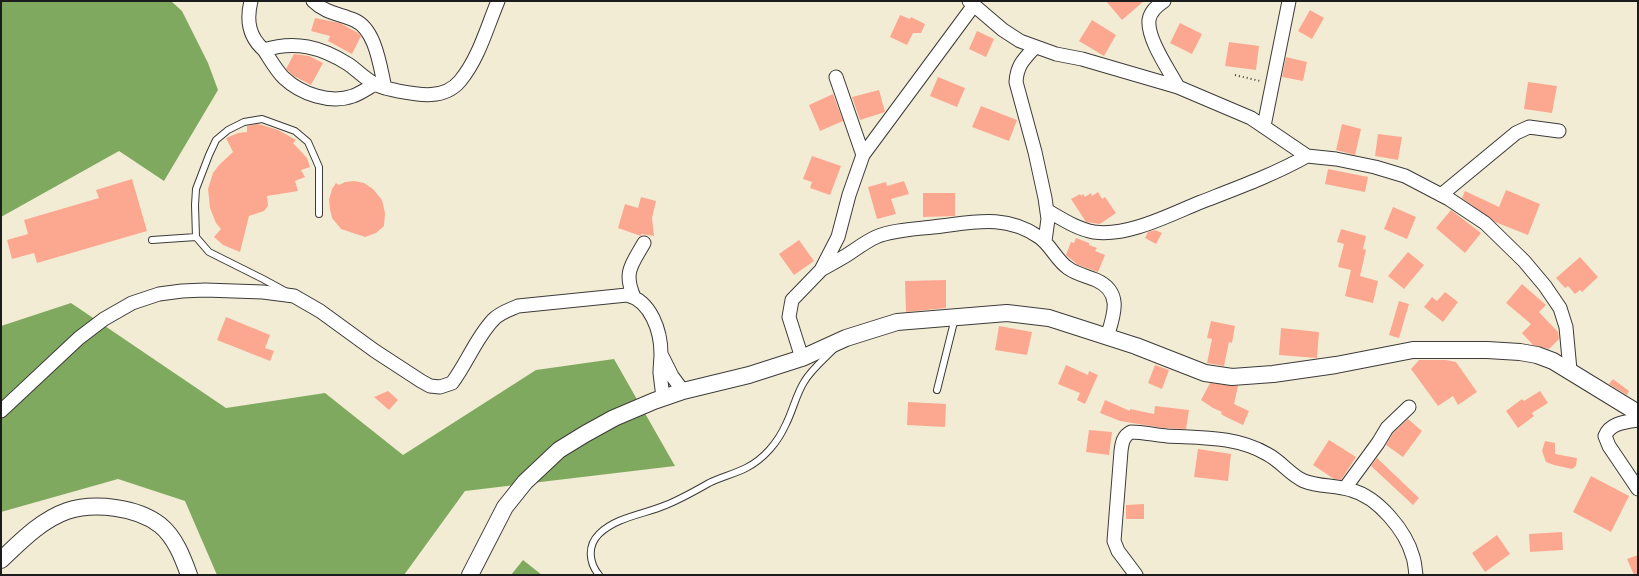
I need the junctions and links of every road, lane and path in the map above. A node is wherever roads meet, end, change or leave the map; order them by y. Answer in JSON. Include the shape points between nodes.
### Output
{"nodes":[{"id":1,"x":251,"y":1,"type":"edge"},
{"id":2,"x":313,"y":1,"type":"edge"},
{"id":3,"x":498,"y":1,"type":"edge"},
{"id":4,"x":1164,"y":1,"type":"edge"},
{"id":5,"x":1289,"y":1,"type":"edge"},
{"id":6,"x":971,"y":3,"type":"edge"},
{"id":7,"x":1036,"y":47,"type":"junction"},
{"id":8,"x":264,"y":50,"type":"junction"},
{"id":9,"x":1235,"y":75,"type":"dead end"},
{"id":10,"x":836,"y":77,"type":"dead end"},
{"id":11,"x":380,"y":86,"type":"junction"},
{"id":12,"x":1178,"y":87,"type":"junction"},
{"id":13,"x":1260,"y":87,"type":"dead end"},
{"id":14,"x":1264,"y":126,"type":"junction"},
{"id":15,"x":1559,"y":131,"type":"dead end"},
{"id":16,"x":863,"y":155,"type":"junction"},
{"id":17,"x":1307,"y":156,"type":"junction"},
{"id":18,"x":1441,"y":195,"type":"junction"},
{"id":19,"x":1048,"y":210,"type":"junction"},
{"id":20,"x":319,"y":214,"type":"dead end"},
{"id":21,"x":196,"y":237,"type":"junction"},
{"id":22,"x":152,"y":240,"type":"dead end"},
{"id":23,"x":1045,"y":241,"type":"junction"},
{"id":24,"x":644,"y":243,"type":"dead end"},
{"id":25,"x":821,"y":270,"type":"junction"},
{"id":26,"x":294,"y":296,"type":"junction"},
{"id":27,"x":634,"y":297,"type":"junction"},
{"id":28,"x":955,"y":317,"type":"junction"},
{"id":29,"x":1107,"y":337,"type":"junction"},
{"id":30,"x":846,"y":338,"type":"junction"},
{"id":31,"x":661,"y":354,"type":"junction"},
{"id":32,"x":802,"y":358,"type":"junction"},
{"id":33,"x":1570,"y":370,"type":"junction"},
{"id":34,"x":937,"y":390,"type":"dead end"},
{"id":35,"x":683,"y":391,"type":"junction"},
{"id":36,"x":663,"y":398,"type":"junction"},
{"id":37,"x":1409,"y":407,"type":"dead end"},
{"id":38,"x":1,"y":411,"type":"edge"},
{"id":39,"x":1638,"y":413,"type":"edge"},
{"id":40,"x":1638,"y":420,"type":"edge"},
{"id":41,"x":1345,"y":488,"type":"junction"},
{"id":42,"x":1638,"y":489,"type":"edge"},
{"id":43,"x":1,"y":560,"type":"edge"},
{"id":44,"x":188,"y":575,"type":"edge"},
{"id":45,"x":471,"y":575,"type":"edge"},
{"id":46,"x":599,"y":575,"type":"edge"},
{"id":47,"x":1136,"y":575,"type":"edge"},
{"id":48,"x":1416,"y":575,"type":"edge"}],
"edges":[{"from":1,"to":8,"type":"street","via":[[248,23],[252,36]]},
{"from":2,"to":11,"type":"street","via":[[327,11],[354,20],[367,29],[373,43]]},
{"from":3,"to":11,"type":"street","via":[[474,58],[460,82],[442,93],[432,95],[420,95]]},
{"from":4,"to":12,"type":"street","via":[[1158,5],[1149,19],[1149,29]]},
{"from":5,"to":14,"type":"street"},
{"from":6,"to":7,"type":"street","via":[[1003,30]]},
{"from":6,"to":16,"type":"street"},
{"from":7,"to":12,"type":"street"},
{"from":7,"to":19,"type":"street","via":[[1020,64],[1016,82]]},
{"from":8,"to":11,"type":"street","via":[[289,45],[314,48],[347,64]]},
{"from":8,"to":11,"type":"street","via":[[282,77],[293,86],[319,96],[337,99]]},
{"from":9,"to":13,"type":"path","via":[[1260,81]]},
{"from":10,"to":16,"type":"street"},
{"from":12,"to":14,"type":"street"},
{"from":14,"to":17,"type":"street"},
{"from":15,"to":18,"type":"street","via":[[1529,128],[1516,133]]},
{"from":16,"to":25,"type":"street","via":[[838,237]]},
{"from":17,"to":18,"type":"street","via":[[1375,167],[1405,176]]},
{"from":17,"to":19,"type":"street","via":[[1266,177],[1121,231],[1086,230],[1071,225]]},
{"from":18,"to":33,"type":"street","via":[[1485,223],[1524,261],[1545,286],[1560,308],[1566,327]]},
{"from":19,"to":23,"type":"street"},
{"from":20,"to":21,"type":"lane","via":[[319,167],[308,142],[295,131],[279,124],[262,119],[244,122],[216,140],[209,155],[196,190]]},
{"from":21,"to":22,"type":"lane"},
{"from":21,"to":26,"type":"lane","via":[[209,252]]},
{"from":23,"to":25,"type":"street","via":[[1020,227],[1004,222],[972,221],[910,229],[878,236]]},
{"from":23,"to":29,"type":"street","via":[[1066,267],[1105,285],[1113,295],[1114,314]]},
{"from":24,"to":27,"type":"street","via":[[630,267],[628,277]]},
{"from":25,"to":32,"type":"street","via":[[792,300],[790,307],[789,317]]},
{"from":26,"to":27,"type":"street","via":[[320,311],[421,382],[440,387],[452,383],[479,339],[494,319],[504,312],[518,306],[533,304],[622,295]]},
{"from":26,"to":38,"type":"street","via":[[263,292],[198,290],[159,294],[132,303],[104,319],[79,338]]},
{"from":27,"to":31,"type":"street","via":[[651,313],[657,328]]},
{"from":28,"to":29,"type":"street","via":[[1030,314]]},
{"from":28,"to":30,"type":"street","via":[[897,322]]},
{"from":28,"to":34,"type":"lane"},
{"from":29,"to":33,"type":"street","via":[[1205,373],[1232,377],[1336,365],[1413,350],[1520,352],[1537,355]]},
{"from":30,"to":32,"type":"street"},
{"from":30,"to":46,"type":"lane","via":[[819,363],[804,382],[776,443],[761,458],[686,497],[628,517],[600,534],[594,541],[590,553]]},
{"from":31,"to":35,"type":"street"},
{"from":31,"to":36,"type":"street"},
{"from":32,"to":35,"type":"street"},
{"from":33,"to":39,"type":"street"},
{"from":35,"to":36,"type":"street"},
{"from":36,"to":45,"type":"street","via":[[614,418],[559,450],[539,468],[505,507]]},
{"from":37,"to":41,"type":"street","via":[[1387,428]]},
{"from":40,"to":42,"type":"street","via":[[1618,424],[1605,436]]},
{"from":41,"to":47,"type":"street","via":[[1318,486],[1302,480],[1268,454],[1244,444],[1209,437],[1131,432],[1126,435],[1121,451],[1114,541],[1116,549]]},
{"from":41,"to":48,"type":"street","via":[[1367,498],[1392,520],[1407,543]]},
{"from":43,"to":44,"type":"street","via":[[42,524],[67,511],[92,507],[115,508],[142,515],[160,525],[172,539]]}]}
